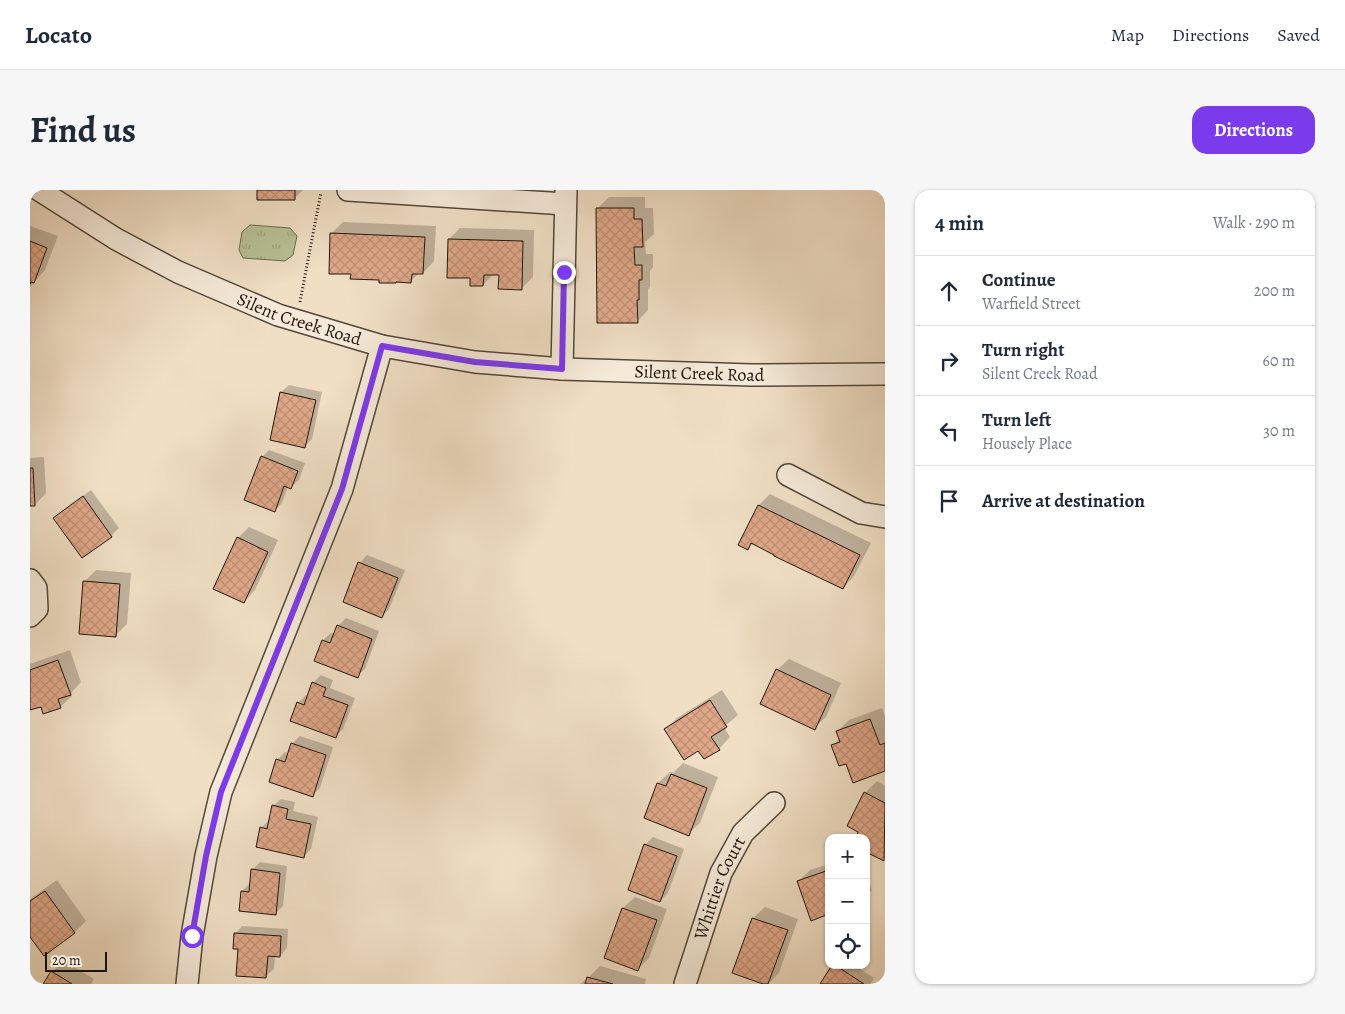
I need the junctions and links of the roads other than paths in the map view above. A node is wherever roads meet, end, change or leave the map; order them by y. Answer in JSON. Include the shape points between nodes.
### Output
{"nodes":[{"id":1,"x":39,"y":190,"type":"edge"},
{"id":2,"x":348,"y":190,"type":"edge"},
{"id":3,"x":565,"y":197,"type":"edge"},
{"id":4,"x":382,"y":346,"type":"junction"},
{"id":5,"x":562,"y":369,"type":"junction"},
{"id":6,"x":885,"y":374,"type":"edge"},
{"id":7,"x":788,"y":474,"type":"dead end"},
{"id":8,"x":885,"y":517,"type":"edge"},
{"id":9,"x":30,"y":580,"type":"edge"},
{"id":10,"x":30,"y":616,"type":"edge"},
{"id":11,"x":774,"y":803,"type":"dead end"},
{"id":12,"x":187,"y":984,"type":"edge"},
{"id":13,"x":685,"y":984,"type":"edge"}],
"edges":[{"from":1,"to":4,"type":"street","name":"Silent Creek Road","via":[[116,239],[178,272],[278,315]]},
{"from":2,"to":3,"type":"street"},
{"from":3,"to":5,"type":"street"},
{"from":4,"to":5,"type":"street","name":"Silent Creek Road","via":[[475,362]]},
{"from":4,"to":12,"type":"street","via":[[342,489],[221,792],[206,856]]},
{"from":5,"to":6,"type":"street","name":"Silent Creek Road","via":[[751,375]]},
{"from":7,"to":8,"type":"street","via":[[861,513]]},
{"from":9,"to":10,"type":"street","via":[[36,588],[37,609]]},
{"from":11,"to":13,"type":"street","name":"Whittier Court","via":[[742,833],[722,873]]}]}
